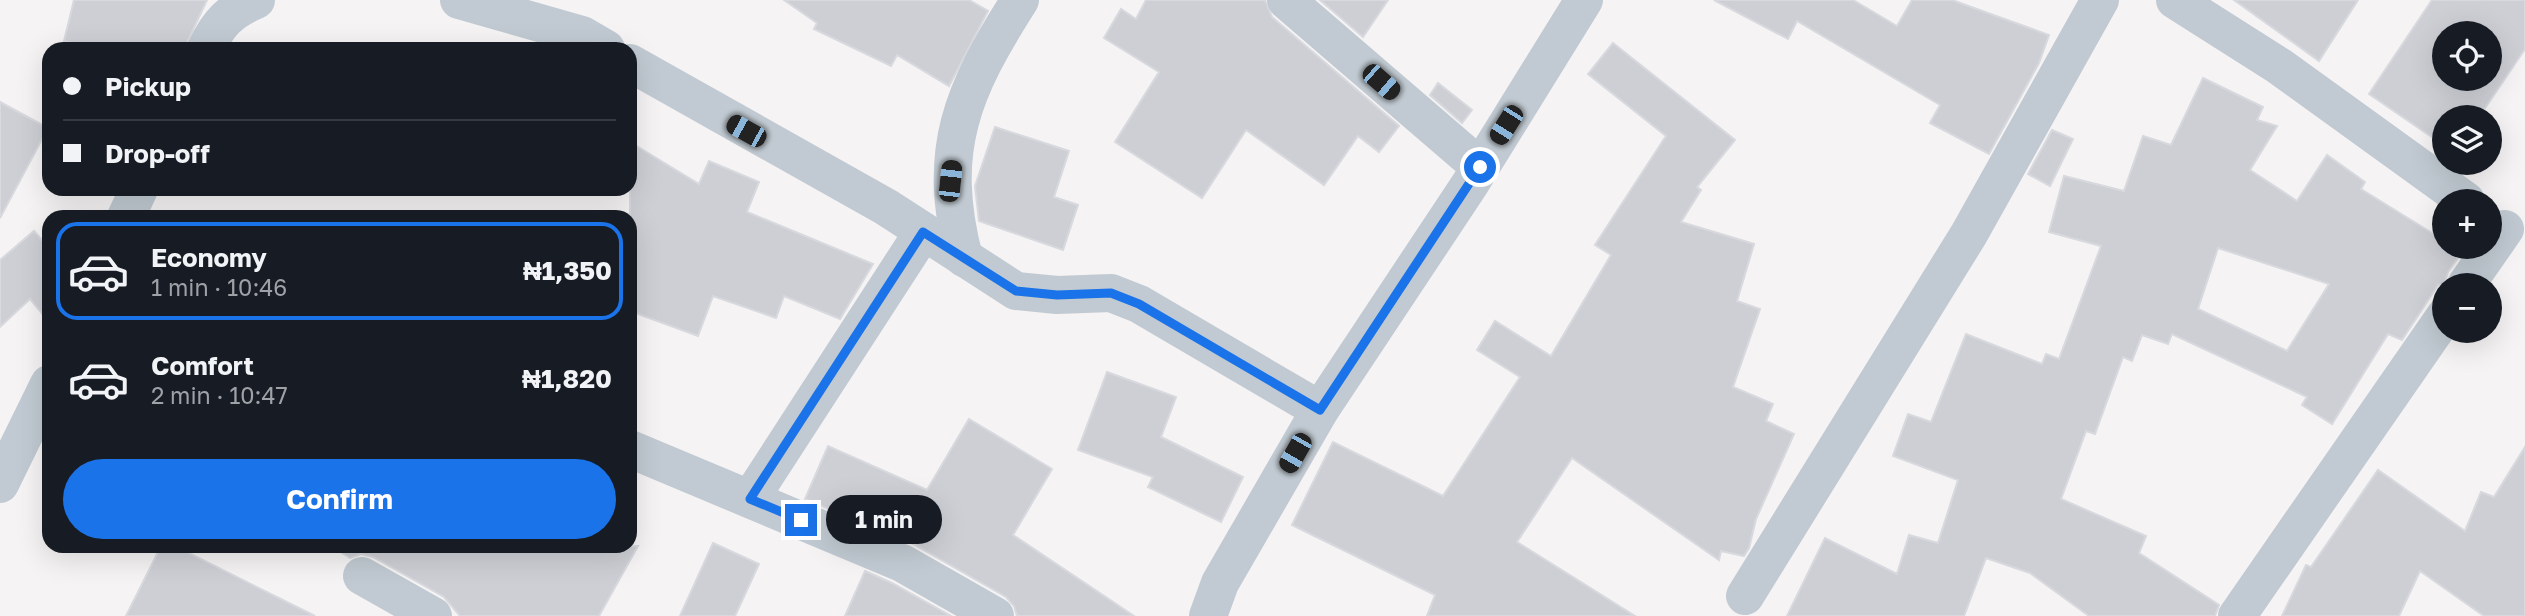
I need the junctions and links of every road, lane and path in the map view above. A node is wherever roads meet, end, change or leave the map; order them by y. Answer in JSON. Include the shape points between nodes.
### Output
{"nodes":[{"id":1,"x":256,"y":0,"type":"edge"},
{"id":2,"x":459,"y":0,"type":"edge"},
{"id":3,"x":1020,"y":0,"type":"edge"},
{"id":4,"x":1286,"y":0,"type":"edge"},
{"id":5,"x":1584,"y":0,"type":"edge"},
{"id":6,"x":2099,"y":0,"type":"edge"},
{"id":7,"x":2175,"y":0,"type":"edge"},
{"id":8,"x":209,"y":42,"type":"edge"},
{"id":9,"x":595,"y":42,"type":"edge"},
{"id":10,"x":637,"y":67,"type":"edge"},
{"id":11,"x":1480,"y":167,"type":"junction"},
{"id":12,"x":2449,"y":189,"type":"edge"},
{"id":13,"x":936,"y":229,"type":"junction"},
{"id":14,"x":2507,"y":232,"type":"edge"},
{"id":15,"x":2475,"y":273,"type":"edge"},
{"id":16,"x":2432,"y":335,"type":"edge"},
{"id":17,"x":42,"y":398,"type":"edge"},
{"id":18,"x":1320,"y":410,"type":"junction"},
{"id":19,"x":637,"y":452,"type":"edge"},
{"id":20,"x":0,"y":484,"type":"edge"},
{"id":21,"x":750,"y":499,"type":"junction"},
{"id":22,"x":362,"y":576,"type":"dead end"},
{"id":23,"x":1745,"y":596,"type":"dead end"},
{"id":24,"x":433,"y":616,"type":"edge"},
{"id":25,"x":995,"y":616,"type":"edge"},
{"id":26,"x":1208,"y":616,"type":"edge"},
{"id":27,"x":2237,"y":616,"type":"edge"}],
"edges":[{"from":1,"to":8,"type":"street","via":[[232,10]]},
{"from":2,"to":9,"type":"street","via":[[582,34]]},
{"from":3,"to":13,"type":"street","via":[[968,96]]},
{"from":4,"to":11,"type":"street"},
{"from":5,"to":11,"type":"street"},
{"from":6,"to":23,"type":"street","via":[[1969,234]]},
{"from":7,"to":12,"type":"street","via":[[2279,66]]},
{"from":10,"to":13,"type":"street"},
{"from":11,"to":18,"type":"street"},
{"from":13,"to":18,"type":"street","via":[[964,258],[1016,291],[1111,293],[1139,304]]},
{"from":13,"to":21,"type":"street"},
{"from":14,"to":15,"type":"street"},
{"from":16,"to":27,"type":"street"},
{"from":17,"to":20,"type":"street"},
{"from":18,"to":26,"type":"street","via":[[1220,583]]},
{"from":19,"to":21,"type":"street"},
{"from":21,"to":25,"type":"street","via":[[902,563]]},
{"from":22,"to":24,"type":"street"}]}
